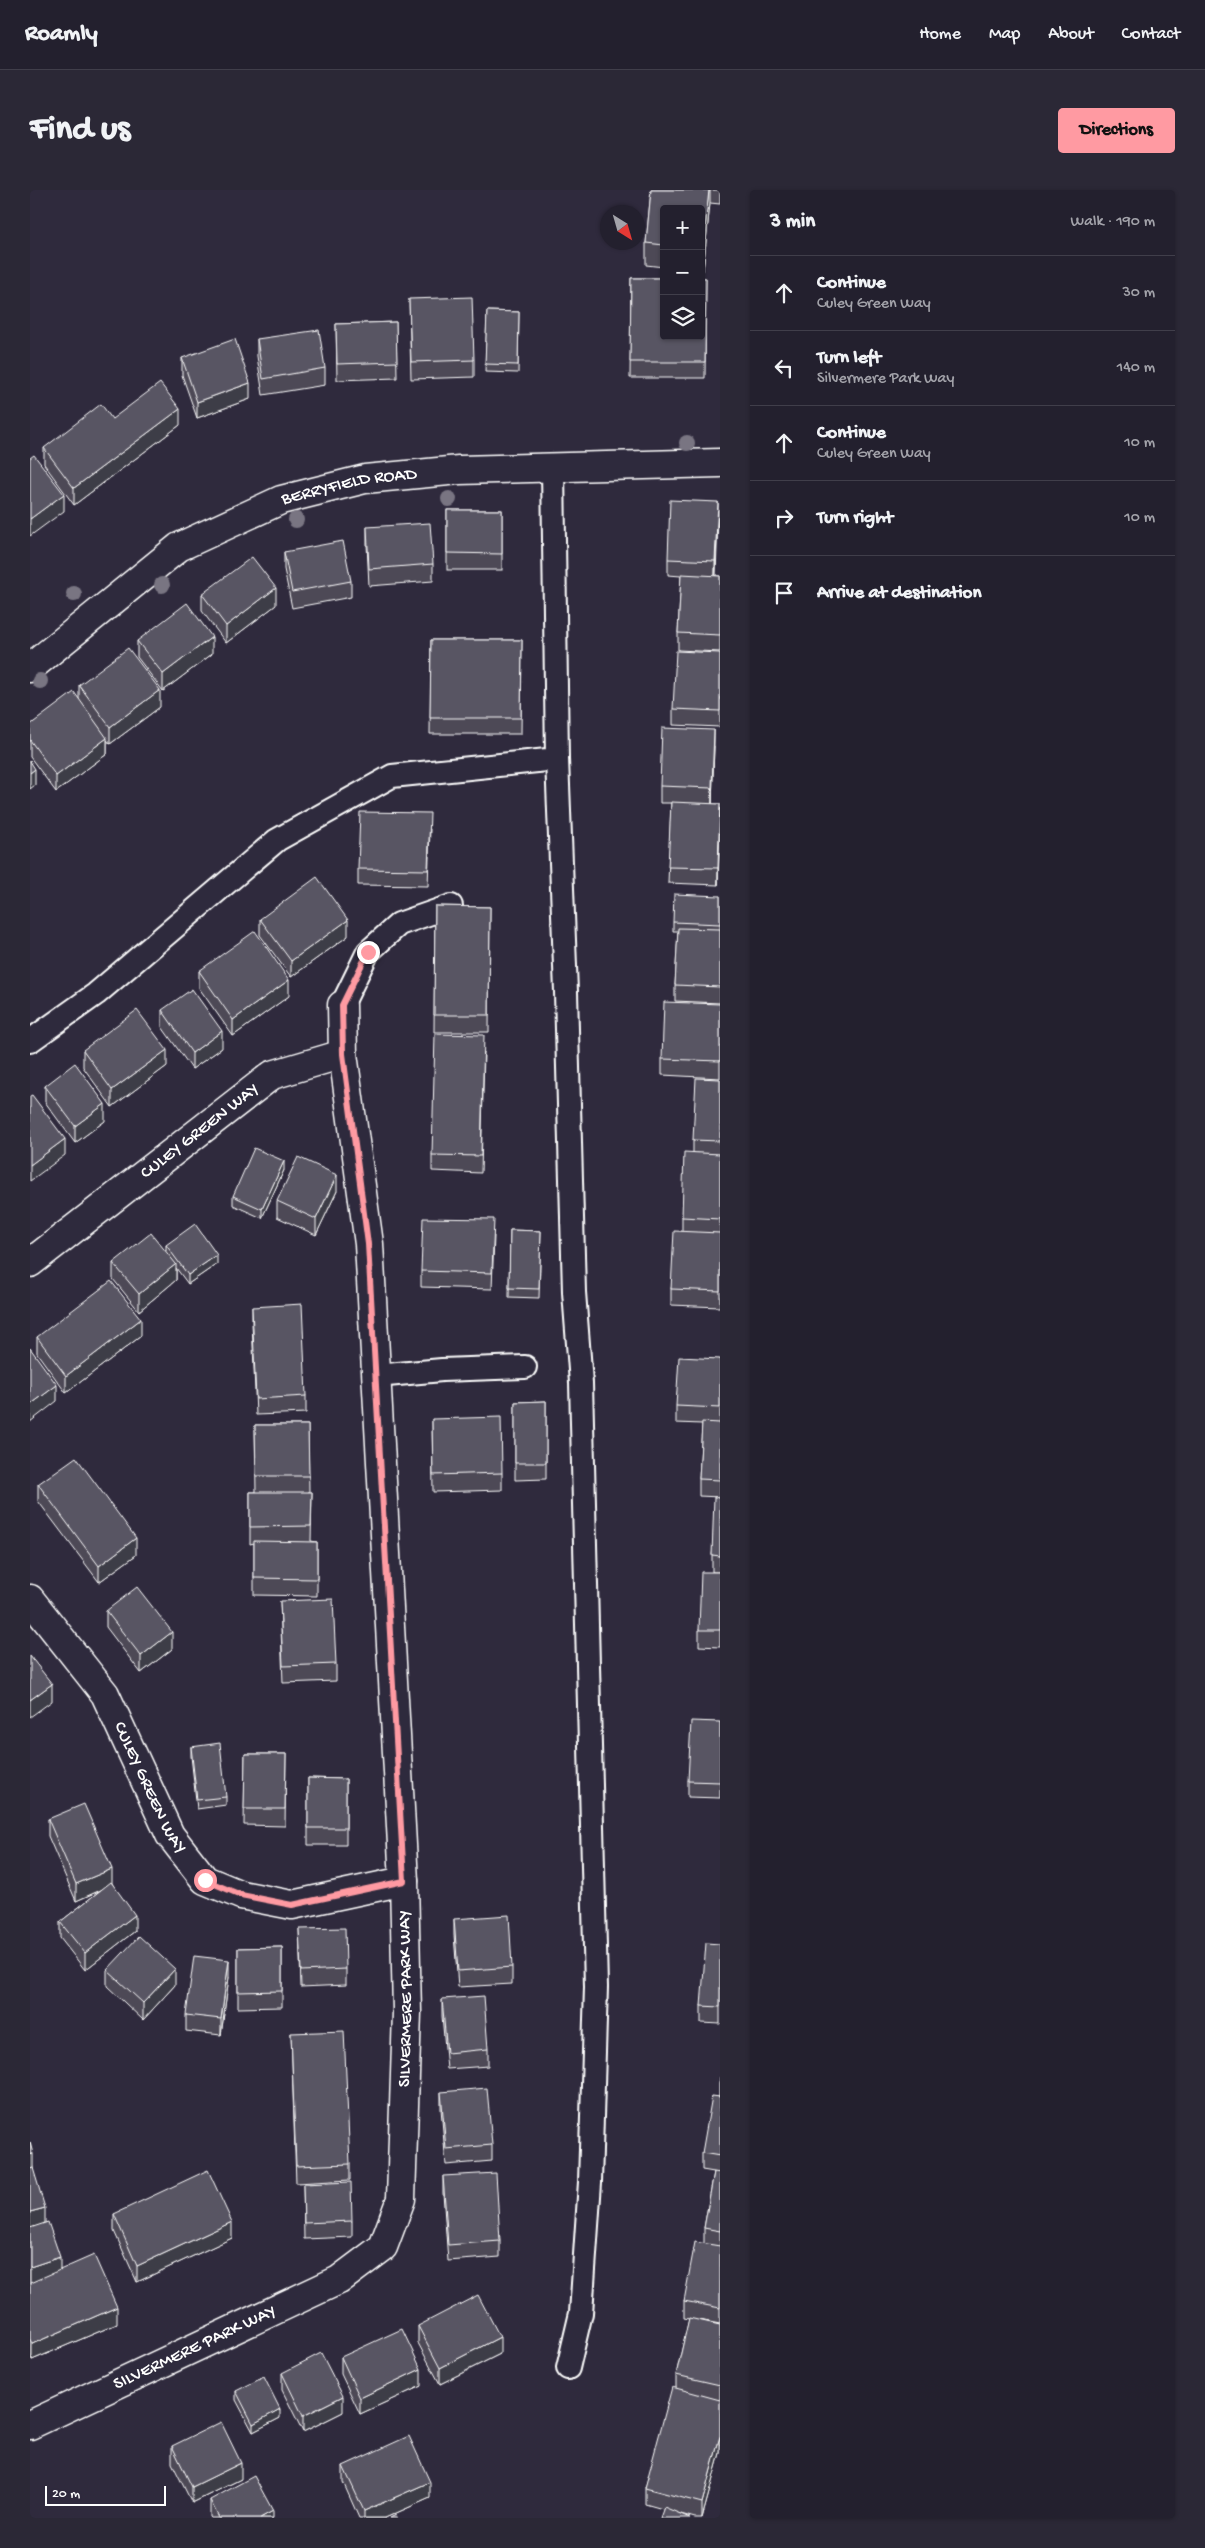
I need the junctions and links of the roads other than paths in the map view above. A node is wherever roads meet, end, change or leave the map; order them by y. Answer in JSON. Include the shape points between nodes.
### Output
{"nodes":[{"id":1,"x":720,"y":463,"type":"edge"},
{"id":2,"x":553,"y":467,"type":"junction"},
{"id":3,"x":30,"y":668,"type":"edge"},
{"id":4,"x":557,"y":759,"type":"junction"},
{"id":5,"x":451,"y":906,"type":"edge"},
{"id":6,"x":342,"y":1005,"type":"joint"},
{"id":7,"x":30,"y":1041,"type":"edge"},
{"id":8,"x":343,"y":1054,"type":"junction"},
{"id":9,"x":30,"y":1264,"type":"edge"},
{"id":10,"x":525,"y":1367,"type":"dead end"},
{"id":11,"x":376,"y":1376,"type":"junction"},
{"id":12,"x":31,"y":1603,"type":"edge"},
{"id":13,"x":404,"y":1881,"type":"junction"},
{"id":14,"x":568,"y":2368,"type":"dead end"},
{"id":15,"x":30,"y":2425,"type":"edge"}],
"edges":[{"from":1,"to":2,"type":"street","name":"BERRYFIELD ROAD"},
{"from":2,"to":3,"type":"street","name":"BERRYFIELD ROAD","via":[[460,470],[365,479],[280,500],[179,547]]},
{"from":2,"to":4,"type":"lane"},
{"from":4,"to":7,"type":"lane","via":[[392,776],[277,840],[96,994]]},
{"from":4,"to":14,"type":"lane","via":[[574,1292],[581,1383],[596,1987],[586,2248],[580,2314]]},
{"from":5,"to":6,"type":"lane","via":[[399,924],[368,952]]},
{"from":6,"to":8,"type":"street"},
{"from":8,"to":9,"type":"street","name":"CULEY GREEN WAY","via":[[272,1076]]},
{"from":8,"to":11,"type":"street","name":"SILVERMERE PARK WAY","via":[[368,1244]]},
{"from":10,"to":11,"type":"lane"},
{"from":11,"to":13,"type":"street","name":"SILVERMERE PARK WAY"},
{"from":12,"to":13,"type":"street","name":"CULEY GREEN WAY","via":[[105,1694],[170,1835],[205,1880],[241,1895],[292,1905]]},
{"from":13,"to":15,"type":"street","name":"SILVERMERE PARK WAY","via":[[408,2012],[401,2199],[383,2247],[339,2280]]}]}
